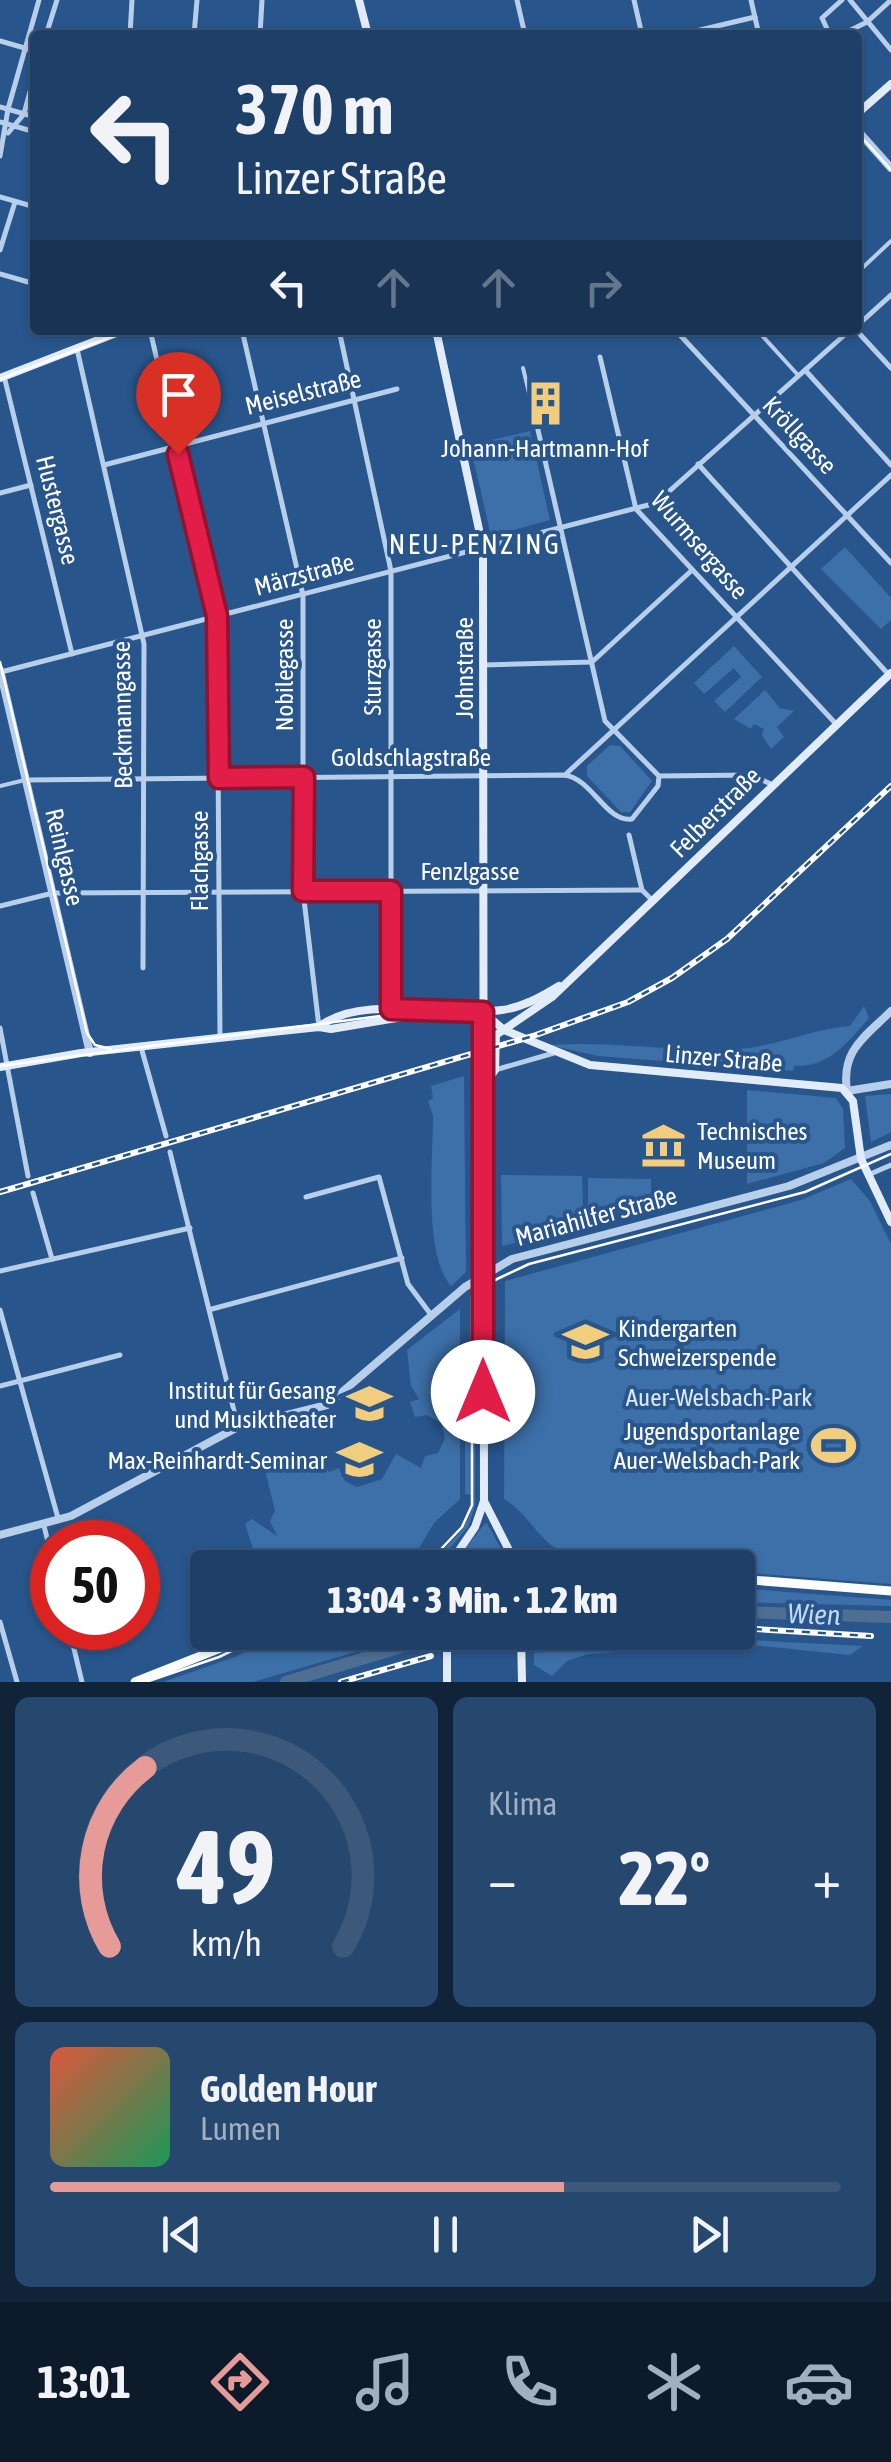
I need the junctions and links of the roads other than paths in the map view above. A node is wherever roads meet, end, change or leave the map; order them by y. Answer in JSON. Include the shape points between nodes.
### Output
{"nodes":[{"id":1,"x":39,"y":0,"type":"edge"},
{"id":2,"x":57,"y":0,"type":"edge"},
{"id":3,"x":132,"y":0,"type":"edge"},
{"id":4,"x":197,"y":0,"type":"edge"},
{"id":5,"x":262,"y":0,"type":"edge"},
{"id":6,"x":359,"y":0,"type":"edge"},
{"id":7,"x":517,"y":0,"type":"edge"},
{"id":8,"x":634,"y":0,"type":"edge"},
{"id":9,"x":751,"y":0,"type":"edge"},
{"id":10,"x":846,"y":0,"type":"edge"},
{"id":11,"x":891,"y":0,"type":"edge"},
{"id":12,"x":755,"y":17,"type":"junction"},
{"id":13,"x":867,"y":22,"type":"junction"},
{"id":14,"x":48,"y":30,"type":"edge"},
{"id":15,"x":130,"y":30,"type":"edge"},
{"id":16,"x":194,"y":30,"type":"edge"},
{"id":17,"x":260,"y":30,"type":"edge"},
{"id":18,"x":367,"y":30,"type":"edge"},
{"id":19,"x":524,"y":30,"type":"edge"},
{"id":20,"x":641,"y":30,"type":"edge"},
{"id":21,"x":699,"y":30,"type":"edge"},
{"id":22,"x":758,"y":30,"type":"edge"},
{"id":23,"x":828,"y":30,"type":"edge"},
{"id":24,"x":851,"y":30,"type":"edge"},
{"id":25,"x":0,"y":41,"type":"edge"},
{"id":26,"x":24,"y":48,"type":"junction"},
{"id":27,"x":30,"y":50,"type":"edge"},
{"id":28,"x":891,"y":50,"type":"edge"},
{"id":29,"x":891,"y":84,"type":"edge"},
{"id":30,"x":30,"y":92,"type":"edge"},
{"id":31,"x":4,"y":108,"type":"edge"},
{"id":32,"x":862,"y":110,"type":"edge"},
{"id":33,"x":24,"y":114,"type":"junction"},
{"id":34,"x":30,"y":116,"type":"edge"},
{"id":35,"x":7,"y":124,"type":"edge"},
{"id":36,"x":862,"y":135,"type":"edge"},
{"id":37,"x":0,"y":156,"type":"edge"},
{"id":38,"x":891,"y":168,"type":"edge"},
{"id":39,"x":0,"y":197,"type":"edge"},
{"id":40,"x":16,"y":202,"type":"junction"},
{"id":41,"x":30,"y":206,"type":"edge"},
{"id":42,"x":891,"y":241,"type":"edge"},
{"id":43,"x":0,"y":250,"type":"edge"},
{"id":44,"x":862,"y":268,"type":"edge"},
{"id":45,"x":0,"y":274,"type":"edge"},
{"id":46,"x":30,"y":283,"type":"edge"},
{"id":47,"x":891,"y":295,"type":"edge"},
{"id":48,"x":862,"y":322,"type":"edge"},
{"id":49,"x":111,"y":335,"type":"edge"},
{"id":50,"x":151,"y":335,"type":"edge"},
{"id":51,"x":243,"y":335,"type":"edge"},
{"id":52,"x":340,"y":335,"type":"edge"},
{"id":53,"x":437,"y":335,"type":"edge"},
{"id":54,"x":762,"y":335,"type":"edge"},
{"id":55,"x":847,"y":335,"type":"edge"},
{"id":56,"x":861,"y":335,"type":"edge"},
{"id":57,"x":680,"y":336,"type":"dead end"},
{"id":58,"x":76,"y":349,"type":"junction"},
{"id":59,"x":600,"y":358,"type":"dead end"},
{"id":60,"x":524,"y":368,"type":"dead end"},
{"id":61,"x":891,"y":368,"type":"edge"},
{"id":62,"x":805,"y":370,"type":"junction"},
{"id":63,"x":797,"y":374,"type":"junction"},
{"id":64,"x":2,"y":377,"type":"edge"},
{"id":65,"x":397,"y":388,"type":"dead end"},
{"id":66,"x":355,"y":399,"type":"junction"},
{"id":67,"x":753,"y":414,"type":"junction"},
{"id":68,"x":263,"y":423,"type":"junction"},
{"id":69,"x":538,"y":430,"type":"joint"},
{"id":70,"x":177,"y":445,"type":"junction"},
{"id":71,"x":698,"y":464,"type":"junction"},
{"id":72,"x":104,"y":465,"type":"junction"},
{"id":73,"x":891,"y":465,"type":"edge"},
{"id":74,"x":891,"y":474,"type":"edge"},
{"id":75,"x":31,"y":485,"type":"junction"},
{"id":76,"x":0,"y":493,"type":"edge"},
{"id":77,"x":636,"y":508,"type":"junction"},
{"id":78,"x":848,"y":515,"type":"junction"},
{"id":79,"x":560,"y":528,"type":"junction"},
{"id":80,"x":484,"y":548,"type":"junction"},
{"id":81,"x":891,"y":563,"type":"edge"},
{"id":82,"x":792,"y":566,"type":"junction"},
{"id":83,"x":691,"y":571,"type":"junction"},
{"id":84,"x":391,"y":572,"type":"junction"},
{"id":85,"x":303,"y":595,"type":"junction"},
{"id":86,"x":217,"y":616,"type":"junction"},
{"id":87,"x":735,"y":617,"type":"junction"},
{"id":88,"x":143,"y":635,"type":"junction"},
{"id":89,"x":72,"y":654,"type":"junction"},
{"id":90,"x":592,"y":662,"type":"junction"},
{"id":91,"x":484,"y":665,"type":"junction"},
{"id":92,"x":0,"y":671,"type":"edge"},
{"id":93,"x":890,"y":674,"type":"edge"},
{"id":94,"x":836,"y":724,"type":"junction"},
{"id":95,"x":613,"y":730,"type":"junction"},
{"id":96,"x":564,"y":775,"type":"junction"},
{"id":97,"x":659,"y":776,"type":"junction"},
{"id":98,"x":304,"y":777,"type":"junction"},
{"id":99,"x":392,"y":777,"type":"junction"},
{"id":100,"x":219,"y":778,"type":"junction"},
{"id":101,"x":484,"y":778,"type":"junction"},
{"id":102,"x":26,"y":780,"type":"junction"},
{"id":103,"x":143,"y":780,"type":"junction"},
{"id":104,"x":772,"y":784,"type":"junction"},
{"id":105,"x":0,"y":786,"type":"edge"},
{"id":106,"x":629,"y":834,"type":"dead end"},
{"id":107,"x":642,"y":890,"type":"junction"},
{"id":108,"x":303,"y":891,"type":"junction"},
{"id":109,"x":391,"y":891,"type":"junction"},
{"id":110,"x":482,"y":891,"type":"junction"},
{"id":111,"x":144,"y":892,"type":"junction"},
{"id":112,"x":218,"y":892,"type":"junction"},
{"id":113,"x":53,"y":893,"type":"junction"},
{"id":114,"x":652,"y":900,"type":"junction"},
{"id":115,"x":0,"y":906,"type":"edge"},
{"id":116,"x":143,"y":968,"type":"dead end"},
{"id":117,"x":567,"y":980,"type":"junction"},
{"id":118,"x":391,"y":1009,"type":"junction"},
{"id":119,"x":891,"y":1011,"type":"edge"},
{"id":120,"x":483,"y":1012,"type":"junction"},
{"id":121,"x":426,"y":1013,"type":"junction"},
{"id":122,"x":318,"y":1027,"type":"junction"},
{"id":123,"x":0,"y":1028,"type":"edge"},
{"id":124,"x":504,"y":1030,"type":"junction"},
{"id":125,"x":220,"y":1040,"type":"junction"},
{"id":126,"x":141,"y":1048,"type":"junction"},
{"id":127,"x":90,"y":1052,"type":"junction"},
{"id":128,"x":554,"y":1054,"type":"junction"},
{"id":129,"x":4,"y":1067,"type":"edge"},
{"id":130,"x":495,"y":1070,"type":"junction"},
{"id":131,"x":891,"y":1084,"type":"edge"},
{"id":132,"x":483,"y":1086,"type":"junction"},
{"id":133,"x":847,"y":1091,"type":"junction"},
{"id":134,"x":166,"y":1136,"type":"dead end"},
{"id":135,"x":891,"y":1144,"type":"edge"},
{"id":136,"x":170,"y":1152,"type":"dead end"},
{"id":137,"x":861,"y":1159,"type":"junction"},
{"id":138,"x":891,"y":1165,"type":"edge"},
{"id":139,"x":868,"y":1175,"type":"junction"},
{"id":140,"x":28,"y":1176,"type":"dead end"},
{"id":141,"x":33,"y":1193,"type":"dead end"},
{"id":142,"x":306,"y":1197,"type":"dead end"},
{"id":143,"x":891,"y":1222,"type":"edge"},
{"id":144,"x":190,"y":1228,"type":"junction"},
{"id":145,"x":402,"y":1258,"type":"junction"},
{"id":146,"x":52,"y":1259,"type":"junction"},
{"id":147,"x":0,"y":1271,"type":"edge"},
{"id":148,"x":483,"y":1274,"type":"junction"},
{"id":149,"x":0,"y":1310,"type":"edge"},
{"id":150,"x":210,"y":1310,"type":"junction"},
{"id":151,"x":432,"y":1316,"type":"junction"},
{"id":152,"x":120,"y":1355,"type":"dead end"},
{"id":153,"x":19,"y":1380,"type":"junction"},
{"id":154,"x":0,"y":1386,"type":"edge"},
{"id":155,"x":238,"y":1427,"type":"junction"},
{"id":156,"x":484,"y":1500,"type":"junction"},
{"id":157,"x":59,"y":1520,"type":"edge"},
{"id":158,"x":61,"y":1520,"type":"edge"},
{"id":159,"x":30,"y":1529,"type":"edge"},
{"id":160,"x":0,"y":1536,"type":"edge"},
{"id":161,"x":459,"y":1550,"type":"edge"},
{"id":162,"x":510,"y":1550,"type":"edge"},
{"id":163,"x":755,"y":1580,"type":"edge"},
{"id":164,"x":891,"y":1592,"type":"edge"},
{"id":165,"x":0,"y":1622,"type":"edge"},
{"id":166,"x":74,"y":1650,"type":"edge"},
{"id":167,"x":215,"y":1650,"type":"edge"},
{"id":168,"x":446,"y":1650,"type":"edge"},
{"id":169,"x":521,"y":1650,"type":"edge"},
{"id":170,"x":18,"y":1682,"type":"edge"},
{"id":171,"x":82,"y":1682,"type":"edge"},
{"id":172,"x":134,"y":1682,"type":"edge"},
{"id":173,"x":447,"y":1682,"type":"edge"},
{"id":174,"x":522,"y":1682,"type":"edge"}],
"edges":[{"from":1,"to":26,"type":"street"},
{"from":2,"to":14,"type":"street"},
{"from":3,"to":15,"type":"street"},
{"from":4,"to":16,"type":"street"},
{"from":5,"to":17,"type":"street"},
{"from":6,"to":18,"type":"main road"},
{"from":7,"to":19,"type":"street"},
{"from":8,"to":20,"type":"street"},
{"from":9,"to":12,"type":"street"},
{"from":10,"to":13,"type":"street"},
{"from":10,"to":23,"type":"street","via":[[822,18]]},
{"from":11,"to":13,"type":"street"},
{"from":12,"to":21,"type":"street"},
{"from":12,"to":22,"type":"street"},
{"from":13,"to":24,"type":"street"},
{"from":13,"to":28,"type":"street"},
{"from":25,"to":26,"type":"street"},
{"from":26,"to":27,"type":"street"},
{"from":26,"to":31,"type":"street"},
{"from":29,"to":32,"type":"main road"},
{"from":30,"to":33,"type":"street"},
{"from":31,"to":33,"type":"street"},
{"from":31,"to":35,"type":"street"},
{"from":33,"to":34,"type":"street"},
{"from":33,"to":35,"type":"street"},
{"from":35,"to":37,"type":"street"},
{"from":36,"to":38,"type":"street"},
{"from":39,"to":40,"type":"street"},
{"from":40,"to":41,"type":"street"},
{"from":40,"to":43,"type":"street"},
{"from":42,"to":44,"type":"street"},
{"from":45,"to":46,"type":"street"},
{"from":47,"to":48,"type":"street","name":"Märzstraße"},
{"from":49,"to":58,"type":"main road"},
{"from":50,"to":70,"type":"street","name":"Flachgasse"},
{"from":51,"to":68,"type":"street","name":"Nobilegasse"},
{"from":52,"to":66,"type":"street","name":"Sturzgasse"},
{"from":53,"to":80,"type":"main road","name":"Johnstraße"},
{"from":54,"to":63,"type":"street"},
{"from":55,"to":62,"type":"street","name":"Märzstraße"},
{"from":56,"to":61,"type":"street"},
{"from":57,"to":67,"type":"street","name":"Kröllgasse"},
{"from":58,"to":64,"type":"main road"},
{"from":58,"to":72,"type":"street","name":"Beckmanngasse"},
{"from":59,"to":77,"type":"street","name":"Wurmsergasse"},
{"from":60,"to":69,"type":"street"},
{"from":62,"to":63,"type":"street","name":"Märzstraße"},
{"from":62,"to":73,"type":"street"},
{"from":63,"to":67,"type":"street","name":"Märzstraße"},
{"from":64,"to":75,"type":"street","name":"Hustergasse"},
{"from":65,"to":66,"type":"street","name":"Meiselstraße"},
{"from":66,"to":68,"type":"street","name":"Meiselstraße"},
{"from":66,"to":84,"type":"street","name":"Sturzgasse"},
{"from":67,"to":71,"type":"street","name":"Märzstraße"},
{"from":67,"to":78,"type":"street","name":"Kröllgasse"},
{"from":68,"to":70,"type":"street","name":"Meiselstraße"},
{"from":68,"to":85,"type":"street","name":"Nobilegasse"},
{"from":69,"to":79,"type":"street"},
{"from":70,"to":72,"type":"street","name":"Meiselstraße"},
{"from":70,"to":86,"type":"street","name":"Flachgasse"},
{"from":71,"to":77,"type":"street","name":"Märzstraße","via":[[656,504]]},
{"from":71,"to":82,"type":"street"},
{"from":72,"to":88,"type":"street","name":"Beckmanngasse"},
{"from":74,"to":78,"type":"street"},
{"from":75,"to":76,"type":"street"},
{"from":75,"to":89,"type":"street","name":"Hustergasse"},
{"from":77,"to":79,"type":"street","name":"Märzstraße"},
{"from":77,"to":83,"type":"street","name":"Wurmsergasse"},
{"from":78,"to":81,"type":"street","name":"Kröllgasse"},
{"from":78,"to":82,"type":"street"},
{"from":79,"to":80,"type":"street","name":"Märzstraße"},
{"from":79,"to":90,"type":"street"},
{"from":80,"to":84,"type":"street","name":"Märzstraße"},
{"from":80,"to":91,"type":"main road","name":"Johnstraße"},
{"from":82,"to":87,"type":"street"},
{"from":82,"to":93,"type":"street"},
{"from":83,"to":87,"type":"street","name":"Wurmsergasse"},
{"from":83,"to":90,"type":"street"},
{"from":84,"to":85,"type":"street","name":"Märzstraße"},
{"from":84,"to":99,"type":"street","name":"Sturzgasse"},
{"from":85,"to":86,"type":"street","name":"Märzstraße"},
{"from":85,"to":98,"type":"street","name":"Nobilegasse"},
{"from":86,"to":88,"type":"street","name":"Märzstraße"},
{"from":86,"to":100,"type":"street","name":"Flachgasse"},
{"from":87,"to":94,"type":"street","name":"Wurmsergasse"},
{"from":87,"to":95,"type":"street"},
{"from":88,"to":89,"type":"street","name":"Märzstraße"},
{"from":88,"to":103,"type":"street","name":"Beckmanngasse"},
{"from":89,"to":92,"type":"street","name":"Märzstraße"},
{"from":90,"to":91,"type":"street"},
{"from":90,"to":95,"type":"street"},
{"from":91,"to":101,"type":"main road","name":"Johnstraße"},
{"from":92,"to":102,"type":"street","name":"Reinlgasse"},
{"from":93,"to":94,"type":"main road","name":"Felberstraße"},
{"from":94,"to":104,"type":"main road","name":"Felberstraße"},
{"from":95,"to":96,"type":"street"},
{"from":95,"to":97,"type":"street"},
{"from":96,"to":97,"type":"street","name":"Goldschlagstraße","via":[[581,779],[626,821],[658,786]]},
{"from":96,"to":101,"type":"street","name":"Goldschlagstraße"},
{"from":97,"to":104,"type":"street","via":[[751,775]]},
{"from":98,"to":99,"type":"street","name":"Goldschlagstraße"},
{"from":98,"to":100,"type":"street","name":"Goldschlagstraße"},
{"from":98,"to":108,"type":"street","name":"Nobilegasse"},
{"from":99,"to":101,"type":"street","name":"Goldschlagstraße"},
{"from":99,"to":109,"type":"street","name":"Sturzgasse"},
{"from":100,"to":103,"type":"street","name":"Goldschlagstraße"},
{"from":100,"to":112,"type":"street","name":"Flachgasse"},
{"from":101,"to":110,"type":"main road","name":"Johnstraße"},
{"from":102,"to":103,"type":"street","name":"Goldschlagstraße"},
{"from":102,"to":105,"type":"street","name":"Goldschlagstraße"},
{"from":102,"to":113,"type":"street","name":"Reinlgasse"},
{"from":103,"to":111,"type":"street","name":"Beckmanngasse"},
{"from":104,"to":114,"type":"main road","name":"Felberstraße"},
{"from":106,"to":107,"type":"street"},
{"from":107,"to":110,"type":"street","name":"Fenzlgasse"},
{"from":107,"to":114,"type":"street"},
{"from":108,"to":109,"type":"street","name":"Fenzlgasse"},
{"from":108,"to":112,"type":"street","name":"Fenzlgasse"},
{"from":108,"to":122,"type":"street","name":"Nobilegasse"},
{"from":109,"to":110,"type":"street","name":"Fenzlgasse"},
{"from":109,"to":118,"type":"street","name":"Sturzgasse"},
{"from":110,"to":120,"type":"main road","name":"Johnstraße"},
{"from":111,"to":112,"type":"street","name":"Fenzlgasse"},
{"from":111,"to":113,"type":"street","name":"Fenzlgasse"},
{"from":111,"to":116,"type":"street","name":"Beckmanngasse"},
{"from":112,"to":125,"type":"street","name":"Flachgasse"},
{"from":113,"to":115,"type":"street","name":"Fenzlgasse"},
{"from":113,"to":127,"type":"street","name":"Reinlgasse"},
{"from":114,"to":117,"type":"main road","name":"Felberstraße"},
{"from":117,"to":120,"type":"main road","name":"Felberstraße","via":[[529,1003]]},
{"from":117,"to":124,"type":"main road","name":"Felberstraße"},
{"from":118,"to":121,"type":"main road"},
{"from":118,"to":122,"type":"main road","via":[[344,1014]]},
{"from":119,"to":133,"type":"street","via":[[847,1058]]},
{"from":120,"to":121,"type":"main road"},
{"from":120,"to":124,"type":"main road","name":"Linzer Straße"},
{"from":120,"to":132,"type":"main road","name":"Johnstraße"},
{"from":121,"to":122,"type":"main road"},
{"from":122,"to":125,"type":"main road"},
{"from":123,"to":129,"type":"street"},
{"from":124,"to":128,"type":"main road","name":"Linzer Straße"},
{"from":124,"to":130,"type":"main road","via":[[496,1035]]},
{"from":125,"to":126,"type":"main road"},
{"from":126,"to":127,"type":"main road"},
{"from":126,"to":134,"type":"street"},
{"from":127,"to":129,"type":"main road"},
{"from":128,"to":130,"type":"street","name":"Linzer Straße"},
{"from":128,"to":133,"type":"main road","name":"Linzer Straße","via":[[623,1070]]},
{"from":129,"to":140,"type":"street"},
{"from":130,"to":132,"type":"main road"},
{"from":131,"to":133,"type":"street","name":"Linzer Straße"},
{"from":132,"to":148,"type":"main road","name":"Johnstraße"},
{"from":133,"to":137,"type":"main road"},
{"from":135,"to":137,"type":"street","name":"Mariahilfer Straße"},
{"from":136,"to":144,"type":"street"},
{"from":137,"to":139,"type":"main road"},
{"from":137,"to":148,"type":"street","name":"Mariahilfer Straße","via":[[789,1186],[526,1254]]},
{"from":138,"to":139,"type":"street"},
{"from":139,"to":143,"type":"main road"},
{"from":141,"to":146,"type":"street"},
{"from":142,"to":145,"type":"street","via":[[379,1177]]},
{"from":144,"to":146,"type":"street"},
{"from":144,"to":150,"type":"street"},
{"from":145,"to":150,"type":"street"},
{"from":145,"to":151,"type":"street","via":[[416,1300]]},
{"from":146,"to":147,"type":"street"},
{"from":148,"to":151,"type":"street","name":"Mariahilfer Straße"},
{"from":148,"to":156,"type":"main road","name":"Johnstraße"},
{"from":149,"to":153,"type":"street"},
{"from":150,"to":155,"type":"street"},
{"from":151,"to":155,"type":"street","name":"Mariahilfer Straße","via":[[334,1402]]},
{"from":152,"to":153,"type":"street"},
{"from":153,"to":154,"type":"street"},
{"from":153,"to":157,"type":"street"},
{"from":155,"to":158,"type":"street","name":"Mariahilfer Straße"},
{"from":156,"to":161,"type":"main road"},
{"from":156,"to":162,"type":"main road"},
{"from":159,"to":160,"type":"street","name":"Mariahilfer Straße"},
{"from":163,"to":164,"type":"main road"},
{"from":165,"to":170,"type":"street"},
{"from":166,"to":171,"type":"street"},
{"from":167,"to":172,"type":"main road"},
{"from":168,"to":173,"type":"main road"},
{"from":169,"to":174,"type":"main road"}]}
